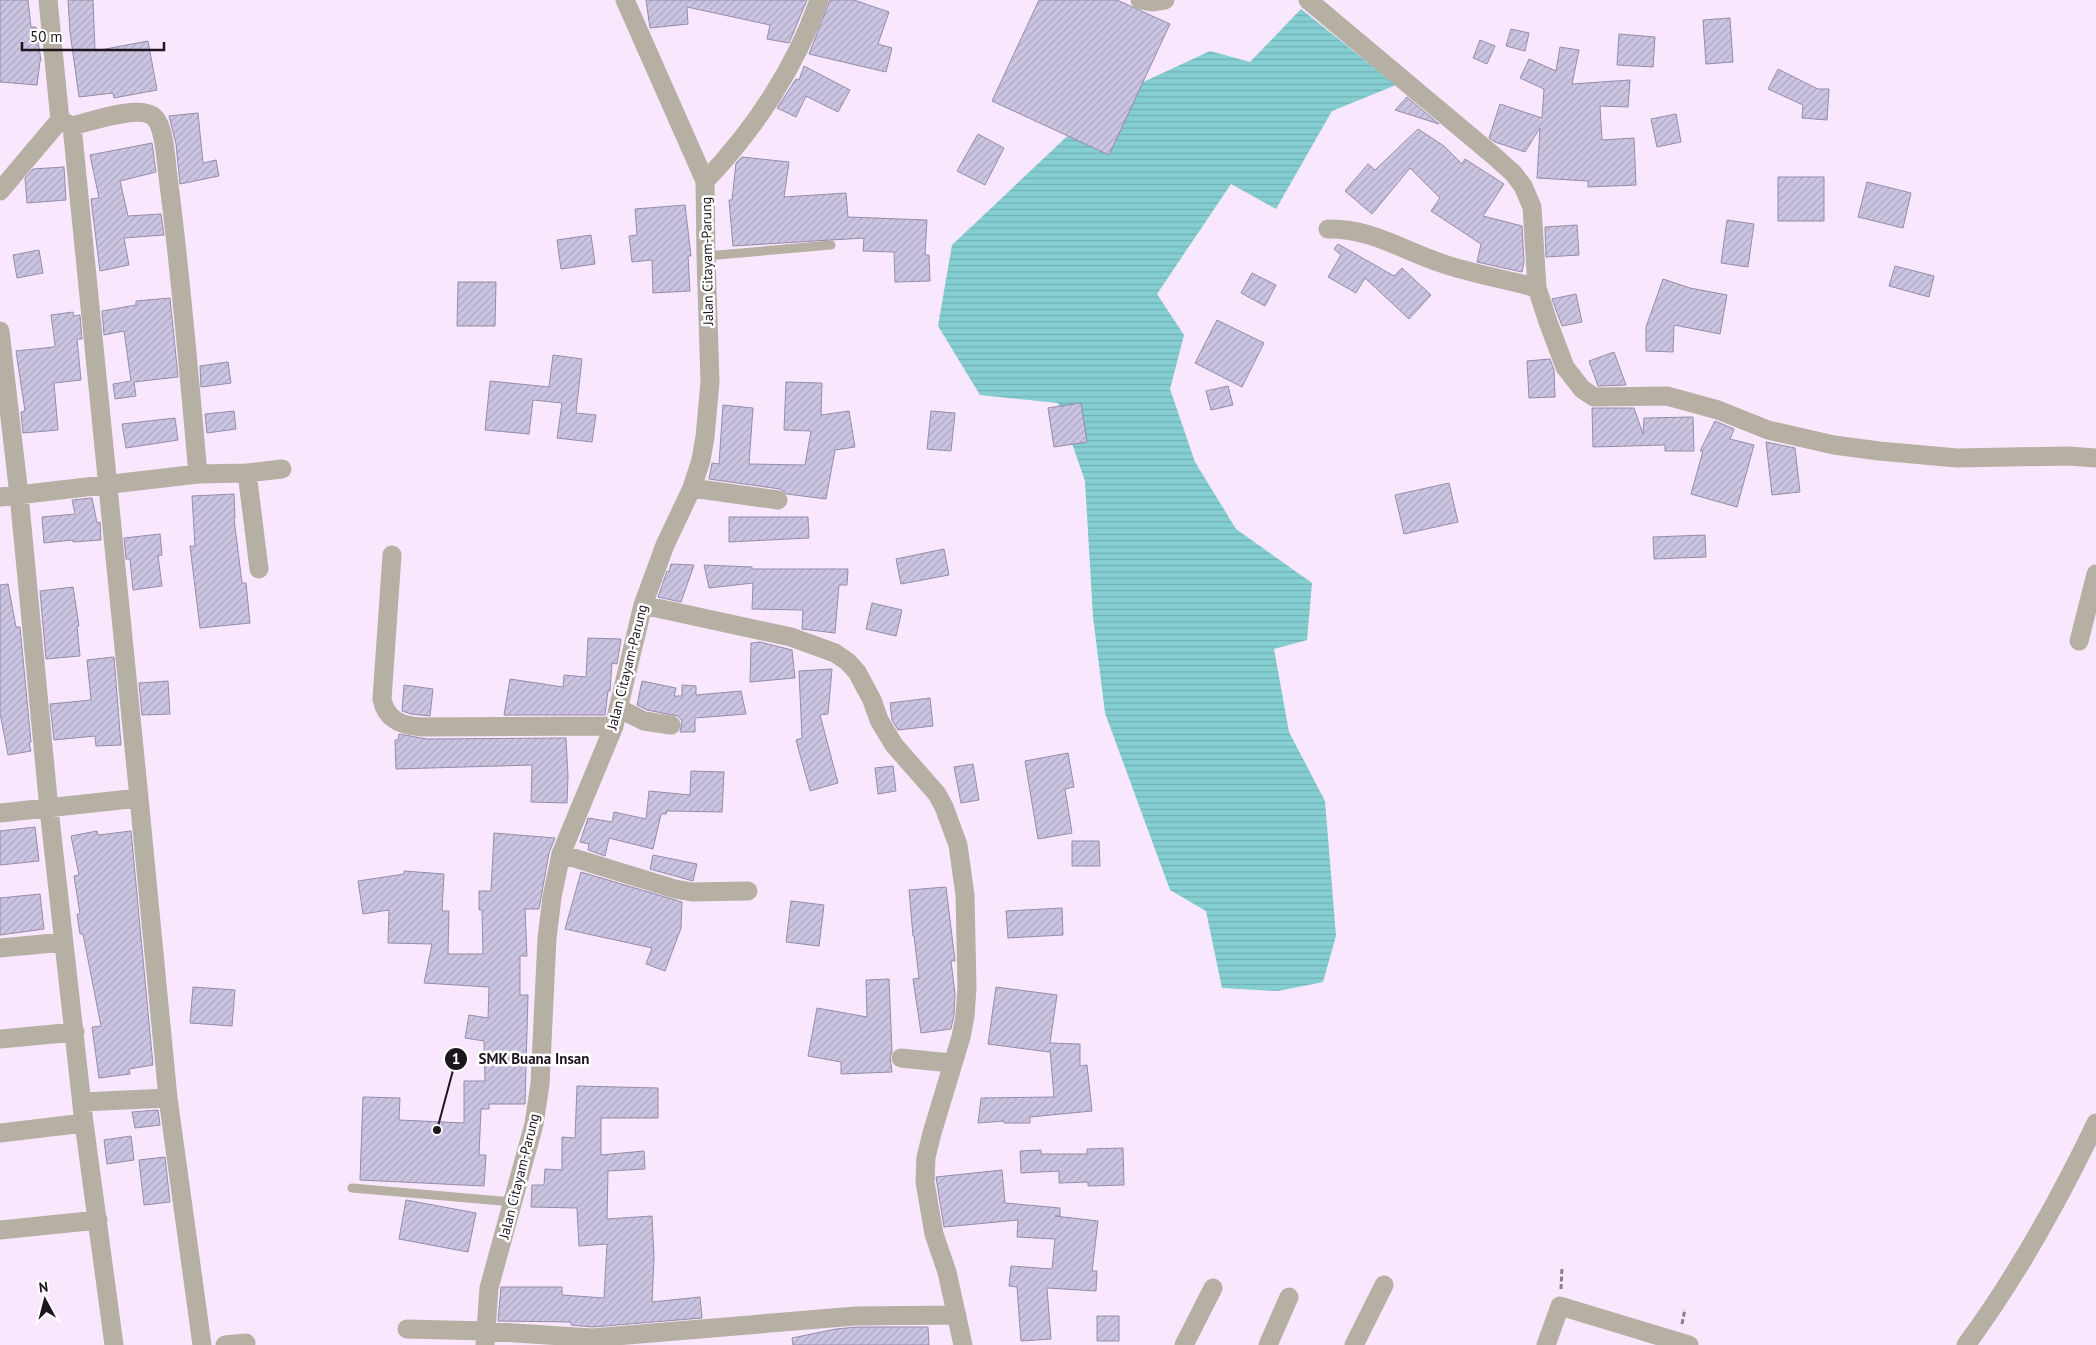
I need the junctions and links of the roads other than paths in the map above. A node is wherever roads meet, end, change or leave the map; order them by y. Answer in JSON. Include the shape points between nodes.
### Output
{"nodes":[{"id":1,"x":48,"y":0,"type":"edge"},
{"id":2,"x":625,"y":0,"type":"edge"},
{"id":3,"x":819,"y":0,"type":"edge"},
{"id":4,"x":1140,"y":0,"type":"edge"},
{"id":5,"x":1165,"y":0,"type":"edge"},
{"id":6,"x":1308,"y":0,"type":"edge"},
{"id":7,"x":66,"y":123,"type":"junction"},
{"id":8,"x":705,"y":181,"type":"junction"},
{"id":9,"x":0,"y":191,"type":"edge"},
{"id":10,"x":1328,"y":229,"type":"dead end"},
{"id":11,"x":831,"y":245,"type":"dead end"},
{"id":12,"x":706,"y":256,"type":"junction"},
{"id":13,"x":1537,"y":288,"type":"junction"},
{"id":14,"x":0,"y":331,"type":"edge"},
{"id":15,"x":2096,"y":458,"type":"edge"},
{"id":16,"x":282,"y":470,"type":"dead end"},
{"id":17,"x":247,"y":473,"type":"junction"},
{"id":18,"x":198,"y":474,"type":"junction"},
{"id":19,"x":109,"y":484,"type":"junction"},
{"id":20,"x":692,"y":488,"type":"junction"},
{"id":21,"x":19,"y":495,"type":"junction"},
{"id":22,"x":0,"y":497,"type":"edge"},
{"id":23,"x":778,"y":500,"type":"dead end"},
{"id":24,"x":392,"y":555,"type":"dead end"},
{"id":25,"x":259,"y":569,"type":"dead end"},
{"id":26,"x":2096,"y":574,"type":"edge"},
{"id":27,"x":643,"y":605,"type":"junction"},
{"id":28,"x":2079,"y":641,"type":"dead end"},
{"id":29,"x":616,"y":717,"type":"junction"},
{"id":30,"x":671,"y":726,"type":"dead end"},
{"id":31,"x":139,"y":798,"type":"junction"},
{"id":32,"x":49,"y":809,"type":"junction"},
{"id":33,"x":0,"y":813,"type":"edge"},
{"id":34,"x":561,"y":854,"type":"junction"},
{"id":35,"x":748,"y":891,"type":"dead end"},
{"id":36,"x":64,"y":942,"type":"junction"},
{"id":37,"x":0,"y":948,"type":"edge"},
{"id":38,"x":74,"y":1032,"type":"junction"},
{"id":39,"x":0,"y":1040,"type":"edge"},
{"id":40,"x":901,"y":1058,"type":"dead end"},
{"id":41,"x":952,"y":1063,"type":"junction"},
{"id":42,"x":168,"y":1098,"type":"junction"},
{"id":43,"x":82,"y":1102,"type":"junction"},
{"id":44,"x":2096,"y":1122,"type":"edge"},
{"id":45,"x":84,"y":1123,"type":"junction"},
{"id":46,"x":0,"y":1133,"type":"edge"},
{"id":47,"x":352,"y":1188,"type":"dead end"},
{"id":48,"x":513,"y":1202,"type":"junction"},
{"id":49,"x":98,"y":1220,"type":"junction"},
{"id":50,"x":0,"y":1230,"type":"edge"},
{"id":51,"x":1384,"y":1285,"type":"dead end"},
{"id":52,"x":1214,"y":1288,"type":"dead end"},
{"id":53,"x":1289,"y":1297,"type":"dead end"},
{"id":54,"x":957,"y":1315,"type":"junction"},
{"id":55,"x":408,"y":1329,"type":"dead end"},
{"id":56,"x":486,"y":1338,"type":"edge"},
{"id":57,"x":246,"y":1343,"type":"dead end"},
{"id":58,"x":114,"y":1345,"type":"edge"},
{"id":59,"x":202,"y":1345,"type":"edge"},
{"id":60,"x":225,"y":1345,"type":"edge"},
{"id":61,"x":963,"y":1345,"type":"edge"},
{"id":62,"x":1184,"y":1345,"type":"edge"},
{"id":63,"x":1268,"y":1345,"type":"edge"},
{"id":64,"x":1354,"y":1345,"type":"edge"},
{"id":65,"x":1546,"y":1345,"type":"edge"},
{"id":66,"x":1689,"y":1345,"type":"edge"},
{"id":67,"x":1966,"y":1345,"type":"edge"}],
"edges":[{"from":1,"to":7,"type":"street"},
{"from":2,"to":8,"type":"street","name":"Jalan Citayam-Parung"},
{"from":3,"to":8,"type":"street","via":[[808,30],[770,99],[724,162]]},
{"from":4,"to":5,"type":"street"},
{"from":6,"to":13,"type":"street","via":[[1513,173],[1532,207]]},
{"from":7,"to":9,"type":"street"},
{"from":7,"to":18,"type":"street","via":[[141,112],[155,117],[159,124],[172,203]]},
{"from":7,"to":19,"type":"street"},
{"from":8,"to":12,"type":"street","name":"Jalan Citayam-Parung"},
{"from":10,"to":13,"type":"street","via":[[1363,232],[1442,264]]},
{"from":11,"to":12,"type":"lane"},
{"from":12,"to":20,"type":"street","name":"Jalan Citayam-Parung","via":[[710,382],[704,445]]},
{"from":13,"to":15,"type":"street","via":[[1565,367],[1582,389],[1594,397],[1667,396],[1718,410],[1768,430],[1879,451],[1957,458]]},
{"from":14,"to":21,"type":"street"},
{"from":16,"to":17,"type":"street"},
{"from":17,"to":18,"type":"street"},
{"from":17,"to":25,"type":"street"},
{"from":18,"to":19,"type":"street"},
{"from":19,"to":21,"type":"street"},
{"from":19,"to":31,"type":"street"},
{"from":20,"to":23,"type":"street"},
{"from":20,"to":27,"type":"street","name":"Jalan Citayam-Parung","via":[[665,545]]},
{"from":21,"to":22,"type":"street"},
{"from":21,"to":32,"type":"street"},
{"from":24,"to":29,"type":"street","via":[[382,699],[390,718],[408,727],[422,728]]},
{"from":26,"to":28,"type":"street"},
{"from":27,"to":29,"type":"street","name":"Jalan Citayam-Parung"},
{"from":27,"to":41,"type":"street","via":[[791,637],[835,653],[857,672],[894,745],[937,794],[958,845],[964,895],[967,988],[961,1037]]},
{"from":29,"to":30,"type":"street"},
{"from":29,"to":34,"type":"street","name":"Jalan Citayam-Parung"},
{"from":31,"to":32,"type":"street"},
{"from":31,"to":42,"type":"street"},
{"from":32,"to":33,"type":"street"},
{"from":32,"to":36,"type":"street"},
{"from":34,"to":35,"type":"street","via":[[675,889],[692,892]]},
{"from":34,"to":48,"type":"street","name":"Jalan Citayam-Parung","via":[[547,938],[536,1116]]},
{"from":36,"to":37,"type":"street"},
{"from":36,"to":38,"type":"street"},
{"from":38,"to":39,"type":"street"},
{"from":38,"to":43,"type":"street"},
{"from":40,"to":41,"type":"street"},
{"from":41,"to":54,"type":"street","via":[[926,1157],[925,1182],[934,1234]]},
{"from":42,"to":43,"type":"street"},
{"from":42,"to":59,"type":"street"},
{"from":43,"to":45,"type":"street"},
{"from":44,"to":67,"type":"street","via":[[2041,1229]]},
{"from":45,"to":46,"type":"street"},
{"from":45,"to":49,"type":"street"},
{"from":47,"to":48,"type":"lane"},
{"from":48,"to":56,"type":"street","name":"Jalan Citayam-Parung","via":[[489,1288]]},
{"from":49,"to":50,"type":"street"},
{"from":49,"to":58,"type":"street"},
{"from":51,"to":64,"type":"street"},
{"from":52,"to":62,"type":"street"},
{"from":53,"to":63,"type":"street"},
{"from":54,"to":56,"type":"street","via":[[856,1316],[592,1338]]},
{"from":54,"to":61,"type":"street"},
{"from":55,"to":56,"type":"street"},
{"from":57,"to":60,"type":"street"},
{"from":65,"to":66,"type":"street","via":[[1560,1306]]}]}
